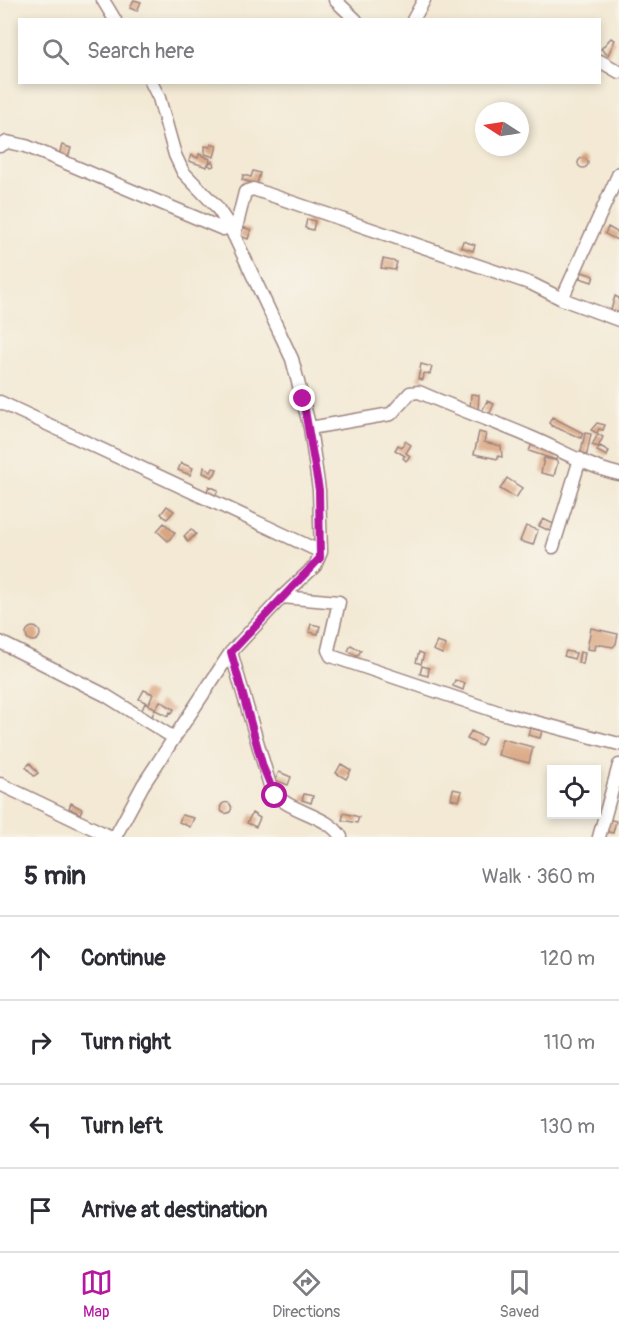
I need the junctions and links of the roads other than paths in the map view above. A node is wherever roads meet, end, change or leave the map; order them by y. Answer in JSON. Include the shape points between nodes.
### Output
{"nodes":[{"id":1,"x":103,"y":0,"type":"edge"},
{"id":2,"x":334,"y":0,"type":"edge"},
{"id":3,"x":424,"y":0,"type":"edge"},
{"id":4,"x":114,"y":18,"type":"edge"},
{"id":5,"x":354,"y":18,"type":"edge"},
{"id":6,"x":414,"y":18,"type":"edge"},
{"id":7,"x":601,"y":62,"type":"edge"},
{"id":8,"x":619,"y":72,"type":"edge"},
{"id":9,"x":152,"y":84,"type":"edge"},
{"id":10,"x":0,"y":146,"type":"edge"},
{"id":11,"x":619,"y":173,"type":"edge"},
{"id":12,"x":232,"y":231,"type":"junction"},
{"id":13,"x":562,"y":299,"type":"junction"},
{"id":14,"x":619,"y":320,"type":"edge"},
{"id":15,"x":0,"y":402,"type":"edge"},
{"id":16,"x":310,"y":428,"type":"junction"},
{"id":17,"x":580,"y":459,"type":"junction"},
{"id":18,"x":619,"y":474,"type":"edge"},
{"id":19,"x":553,"y":547,"type":"dead end"},
{"id":20,"x":321,"y":552,"type":"junction"},
{"id":21,"x":282,"y":597,"type":"junction"},
{"id":22,"x":0,"y":642,"type":"edge"},
{"id":23,"x":231,"y":652,"type":"junction"},
{"id":24,"x":174,"y":738,"type":"junction"},
{"id":25,"x":619,"y":744,"type":"edge"},
{"id":26,"x":619,"y":765,"type":"edge"},
{"id":27,"x":0,"y":784,"type":"edge"},
{"id":28,"x":113,"y":837,"type":"edge"},
{"id":29,"x":340,"y":837,"type":"edge"},
{"id":30,"x":599,"y":837,"type":"edge"}],
"edges":[{"from":1,"to":4,"type":"street"},
{"from":2,"to":5,"type":"street"},
{"from":3,"to":6,"type":"street"},
{"from":7,"to":8,"type":"street"},
{"from":9,"to":12,"type":"street","via":[[183,172],[216,206]]},
{"from":10,"to":12,"type":"street","via":[[7,142],[26,146]]},
{"from":11,"to":13,"type":"street"},
{"from":12,"to":13,"type":"street","via":[[245,192],[253,189],[532,284]]},
{"from":12,"to":16,"type":"street","via":[[292,359]]},
{"from":13,"to":14,"type":"street"},
{"from":15,"to":20,"type":"street"},
{"from":16,"to":17,"type":"street","via":[[391,414],[410,393],[419,392]]},
{"from":16,"to":20,"type":"street","via":[[319,490]]},
{"from":17,"to":18,"type":"street"},
{"from":17,"to":19,"type":"street"},
{"from":20,"to":21,"type":"street","via":[[315,566]]},
{"from":21,"to":23,"type":"street"},
{"from":21,"to":25,"type":"street","via":[[339,602],[328,650],[331,656],[480,706]]},
{"from":22,"to":24,"type":"street","via":[[105,695]]},
{"from":23,"to":24,"type":"street"},
{"from":23,"to":29,"type":"street","via":[[271,789],[280,800],[315,818]]},
{"from":24,"to":28,"type":"street"},
{"from":26,"to":30,"type":"street"},
{"from":27,"to":28,"type":"street"}]}
